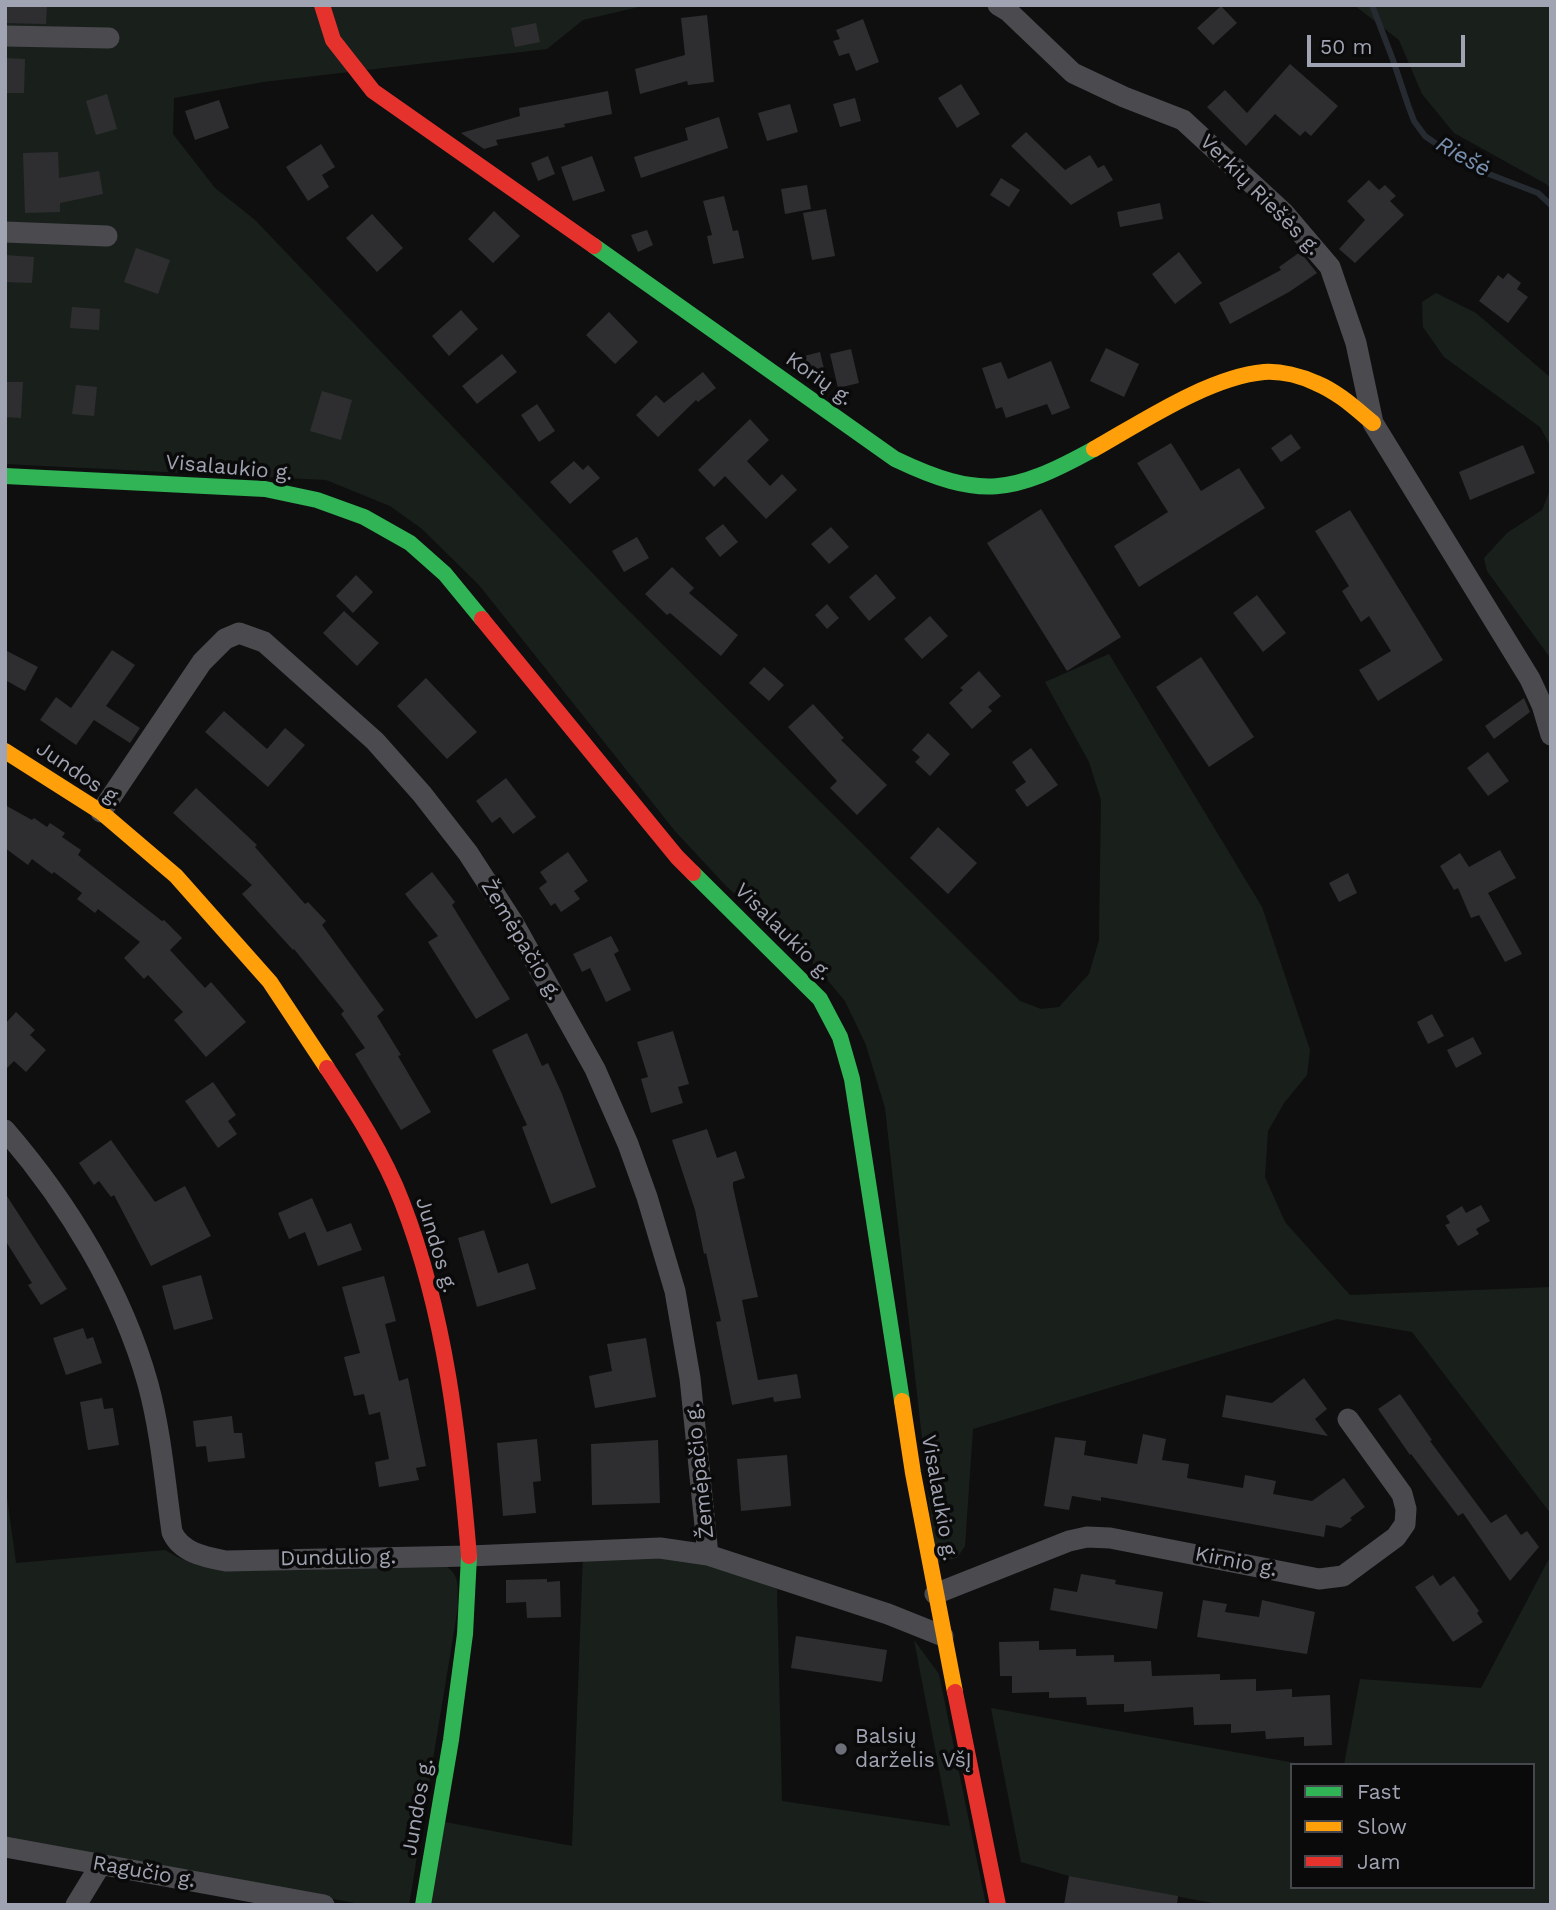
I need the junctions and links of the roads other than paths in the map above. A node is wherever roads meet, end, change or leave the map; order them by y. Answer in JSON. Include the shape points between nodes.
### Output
{"nodes":[{"id":1,"x":322,"y":5,"type":"edge"},
{"id":2,"x":998,"y":5,"type":"edge"},
{"id":3,"x":5,"y":36,"type":"edge"},
{"id":4,"x":109,"y":38,"type":"dead end"},
{"id":5,"x":5,"y":232,"type":"edge"},
{"id":6,"x":107,"y":236,"type":"dead end"},
{"id":7,"x":1373,"y":423,"type":"junction"},
{"id":8,"x":5,"y":476,"type":"edge"},
{"id":9,"x":1551,"y":734,"type":"edge"},
{"id":10,"x":5,"y":751,"type":"edge"},
{"id":11,"x":101,"y":812,"type":"junction"},
{"id":12,"x":5,"y":1130,"type":"edge"},
{"id":13,"x":1348,"y":1419,"type":"dead end"},
{"id":14,"x":708,"y":1555,"type":"junction"},
{"id":15,"x":469,"y":1556,"type":"junction"},
{"id":16,"x":935,"y":1594,"type":"junction"},
{"id":17,"x":943,"y":1636,"type":"junction"},
{"id":18,"x":5,"y":1847,"type":"edge"},
{"id":19,"x":101,"y":1864,"type":"junction"},
{"id":20,"x":76,"y":1905,"type":"edge"},
{"id":21,"x":324,"y":1905,"type":"edge"},
{"id":22,"x":423,"y":1905,"type":"edge"},
{"id":23,"x":998,"y":1905,"type":"edge"}],
"edges":[{"from":1,"to":7,"type":"street","name":"Korių g.","via":[[333,40],[373,91],[895,459],[931,477],[962,485],[1036,480],[1200,392],[1264,372],[1318,383]]},
{"from":2,"to":7,"type":"street","name":"Verkių Riešės g.","via":[[1073,73],[1184,120],[1284,213],[1330,267],[1356,343]]},
{"from":3,"to":4,"type":"street"},
{"from":5,"to":6,"type":"street"},
{"from":7,"to":9,"type":"street","name":"Verkių Riešės g.","via":[[1530,679]]},
{"from":8,"to":16,"type":"street","name":"Visalaukio g.","via":[[265,489],[317,500],[364,517],[410,543],[445,574],[677,857],[820,999],[840,1037],[852,1079]]},
{"from":10,"to":11,"type":"street","name":"Jundos g."},
{"from":11,"to":14,"type":"street","name":"Žemėpačio g.","via":[[202,662],[225,639],[239,633],[264,642],[375,741],[422,794],[468,853],[535,960],[595,1069],[628,1144],[675,1292],[690,1378]]},
{"from":11,"to":15,"type":"street","name":"Jundos g.","via":[[176,876],[270,982],[381,1158],[402,1202],[441,1334],[460,1452]]},
{"from":12,"to":15,"type":"street","name":"Dundulio g.","via":[[86,1240],[132,1337],[148,1385],[176,1541],[196,1553],[226,1561]]},
{"from":13,"to":16,"type":"street","name":"Kirnio g.","via":[[1402,1494],[1406,1509],[1405,1524],[1396,1537],[1343,1576],[1319,1579],[1087,1537]]},
{"from":14,"to":15,"type":"street","name":"Dundulio g.","via":[[660,1548]]},
{"from":14,"to":17,"type":"street","name":"Dundulio g."},
{"from":15,"to":22,"type":"street","name":"Jundos g.","via":[[453,1727]]},
{"from":16,"to":17,"type":"street","name":"Visalaukio g."},
{"from":17,"to":23,"type":"street","name":"Visalaukio g."},
{"from":18,"to":19,"type":"street","name":"Ragučio g."},
{"from":19,"to":20,"type":"street"},
{"from":19,"to":21,"type":"street","name":"Ragučio g."}]}
